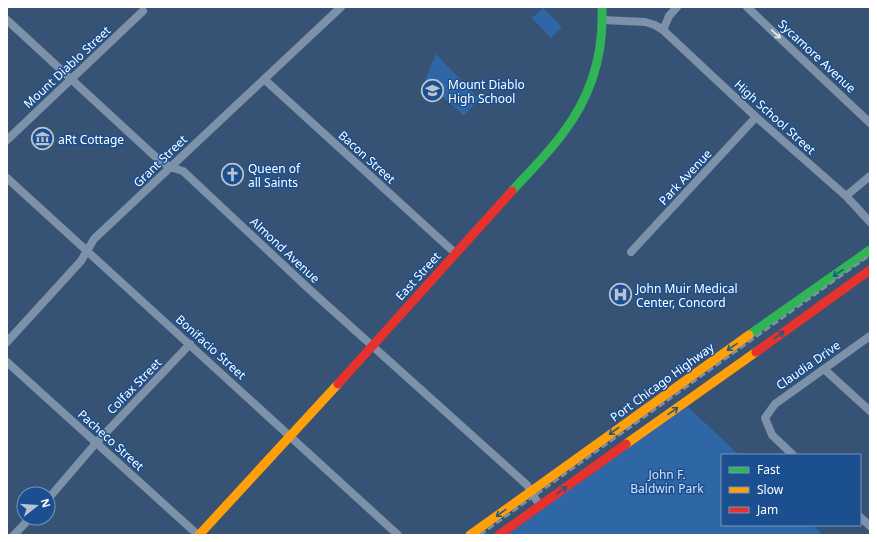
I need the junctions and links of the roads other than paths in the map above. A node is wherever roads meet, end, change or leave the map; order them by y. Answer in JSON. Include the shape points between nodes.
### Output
{"nodes":[{"id":1,"x":341,"y":7,"type":"edge"},
{"id":2,"x":602,"y":7,"type":"edge"},
{"id":3,"x":677,"y":7,"type":"edge"},
{"id":4,"x":747,"y":7,"type":"edge"},
{"id":5,"x":143,"y":11,"type":"dead end"},
{"id":6,"x":7,"y":20,"type":"edge"},
{"id":7,"x":603,"y":20,"type":"junction"},
{"id":8,"x":663,"y":30,"type":"junction"},
{"id":9,"x":264,"y":79,"type":"junction"},
{"id":10,"x":70,"y":80,"type":"junction"},
{"id":11,"x":756,"y":117,"type":"junction"},
{"id":12,"x":870,"y":123,"type":"edge"},
{"id":13,"x":7,"y":140,"type":"edge"},
{"id":14,"x":170,"y":168,"type":"junction"},
{"id":15,"x":870,"y":176,"type":"edge"},
{"id":16,"x":7,"y":178,"type":"edge"},
{"id":17,"x":846,"y":196,"type":"junction"},
{"id":18,"x":870,"y":222,"type":"edge"},
{"id":19,"x":86,"y":250,"type":"junction"},
{"id":20,"x":870,"y":250,"type":"edge"},
{"id":21,"x":631,"y":252,"type":"dead end"},
{"id":22,"x":455,"y":253,"type":"junction"},
{"id":23,"x":870,"y":270,"type":"edge"},
{"id":24,"x":870,"y":336,"type":"edge"},
{"id":25,"x":7,"y":342,"type":"edge"},
{"id":26,"x":190,"y":344,"type":"junction"},
{"id":27,"x":372,"y":345,"type":"junction"},
{"id":28,"x":7,"y":362,"type":"edge"},
{"id":29,"x":824,"y":369,"type":"junction"},
{"id":30,"x":870,"y":411,"type":"edge"},
{"id":31,"x":633,"y":418,"type":"junction"},
{"id":32,"x":641,"y":433,"type":"junction"},
{"id":33,"x":291,"y":436,"type":"junction"},
{"id":34,"x":96,"y":443,"type":"junction"},
{"id":35,"x":792,"y":454,"type":"edge"},
{"id":36,"x":56,"y":490,"type":"edge"},
{"id":37,"x":531,"y":491,"type":"junction"},
{"id":38,"x":540,"y":506,"type":"junction"},
{"id":39,"x":861,"y":518,"type":"edge"},
{"id":40,"x":22,"y":526,"type":"edge"},
{"id":41,"x":870,"y":526,"type":"edge"},
{"id":42,"x":14,"y":535,"type":"edge"},
{"id":43,"x":199,"y":535,"type":"edge"},
{"id":44,"x":398,"y":535,"type":"edge"},
{"id":45,"x":470,"y":535,"type":"edge"},
{"id":46,"x":499,"y":535,"type":"edge"}],
"edges":[{"from":1,"to":9,"type":"street","name":"Grant Street"},
{"from":2,"to":7,"type":"main road","name":"East Street"},
{"from":3,"to":8,"type":"street","via":[[669,16]]},
{"from":4,"to":12,"type":"street","name":"Sycamore Avenue","one_way":true},
{"from":5,"to":10,"type":"street","name":"Mount Diablo Street"},
{"from":6,"to":10,"type":"street","name":"Almond Avenue"},
{"from":7,"to":8,"type":"street","name":"High School Street","via":[[646,22]]},
{"from":7,"to":22,"type":"main road","name":"East Street","via":[[602,46],[597,70],[589,92],[575,117]]},
{"from":8,"to":11,"type":"street","name":"High School Street"},
{"from":9,"to":14,"type":"street","name":"Grant Street"},
{"from":9,"to":22,"type":"street","name":"Bacon Street"},
{"from":10,"to":13,"type":"street","name":"Mount Diablo Street"},
{"from":10,"to":14,"type":"street","name":"Almond Avenue"},
{"from":11,"to":17,"type":"street","name":"High School Street"},
{"from":11,"to":21,"type":"street","name":"Park Avenue"},
{"from":14,"to":19,"type":"street","name":"Grant Street","via":[[94,239]]},
{"from":14,"to":27,"type":"street","name":"Almond Avenue","via":[[182,171]]},
{"from":15,"to":17,"type":"street"},
{"from":16,"to":19,"type":"street","name":"Bonifacio Street"},
{"from":17,"to":18,"type":"street","name":"High School Street"},
{"from":19,"to":25,"type":"street","name":"Grant Street","via":[[81,261]]},
{"from":19,"to":26,"type":"street","name":"Bonifacio Street"},
{"from":20,"to":31,"type":"main road","name":"Port Chicago Highway","one_way":true},
{"from":22,"to":27,"type":"main road","name":"East Street"},
{"from":32,"to":23,"type":"main road","one_way":true},
{"from":24,"to":29,"type":"street","name":"Claudia Drive"},
{"from":26,"to":33,"type":"street","name":"Bonifacio Street"},
{"from":26,"to":34,"type":"street","name":"Colfax Street"},
{"from":27,"to":33,"type":"main road","name":"East Street"},
{"from":27,"to":37,"type":"street","name":"Almond Avenue"},
{"from":28,"to":34,"type":"street","name":"Pacheco Street"},
{"from":29,"to":30,"type":"street"},
{"from":29,"to":35,"type":"street","name":"Claudia Drive","via":[[775,404],[765,418],[772,435]]},
{"from":31,"to":32,"type":"main road"},
{"from":31,"to":37,"type":"main road","name":"Port Chicago Highway","one_way":true},
{"from":38,"to":32,"type":"main road","one_way":true},
{"from":33,"to":43,"type":"main road","name":"East Street"},
{"from":33,"to":44,"type":"street","name":"Bonifacio Street"},
{"from":34,"to":36,"type":"street","name":"Colfax Street"},
{"from":34,"to":43,"type":"street","name":"Pacheco Street"},
{"from":37,"to":38,"type":"street","name":"Almond Avenue"},
{"from":37,"to":45,"type":"main road","name":"Port Chicago Highway","one_way":true},
{"from":38,"to":46,"type":"main road"},
{"from":39,"to":41,"type":"street"},
{"from":40,"to":42,"type":"street"}]}
